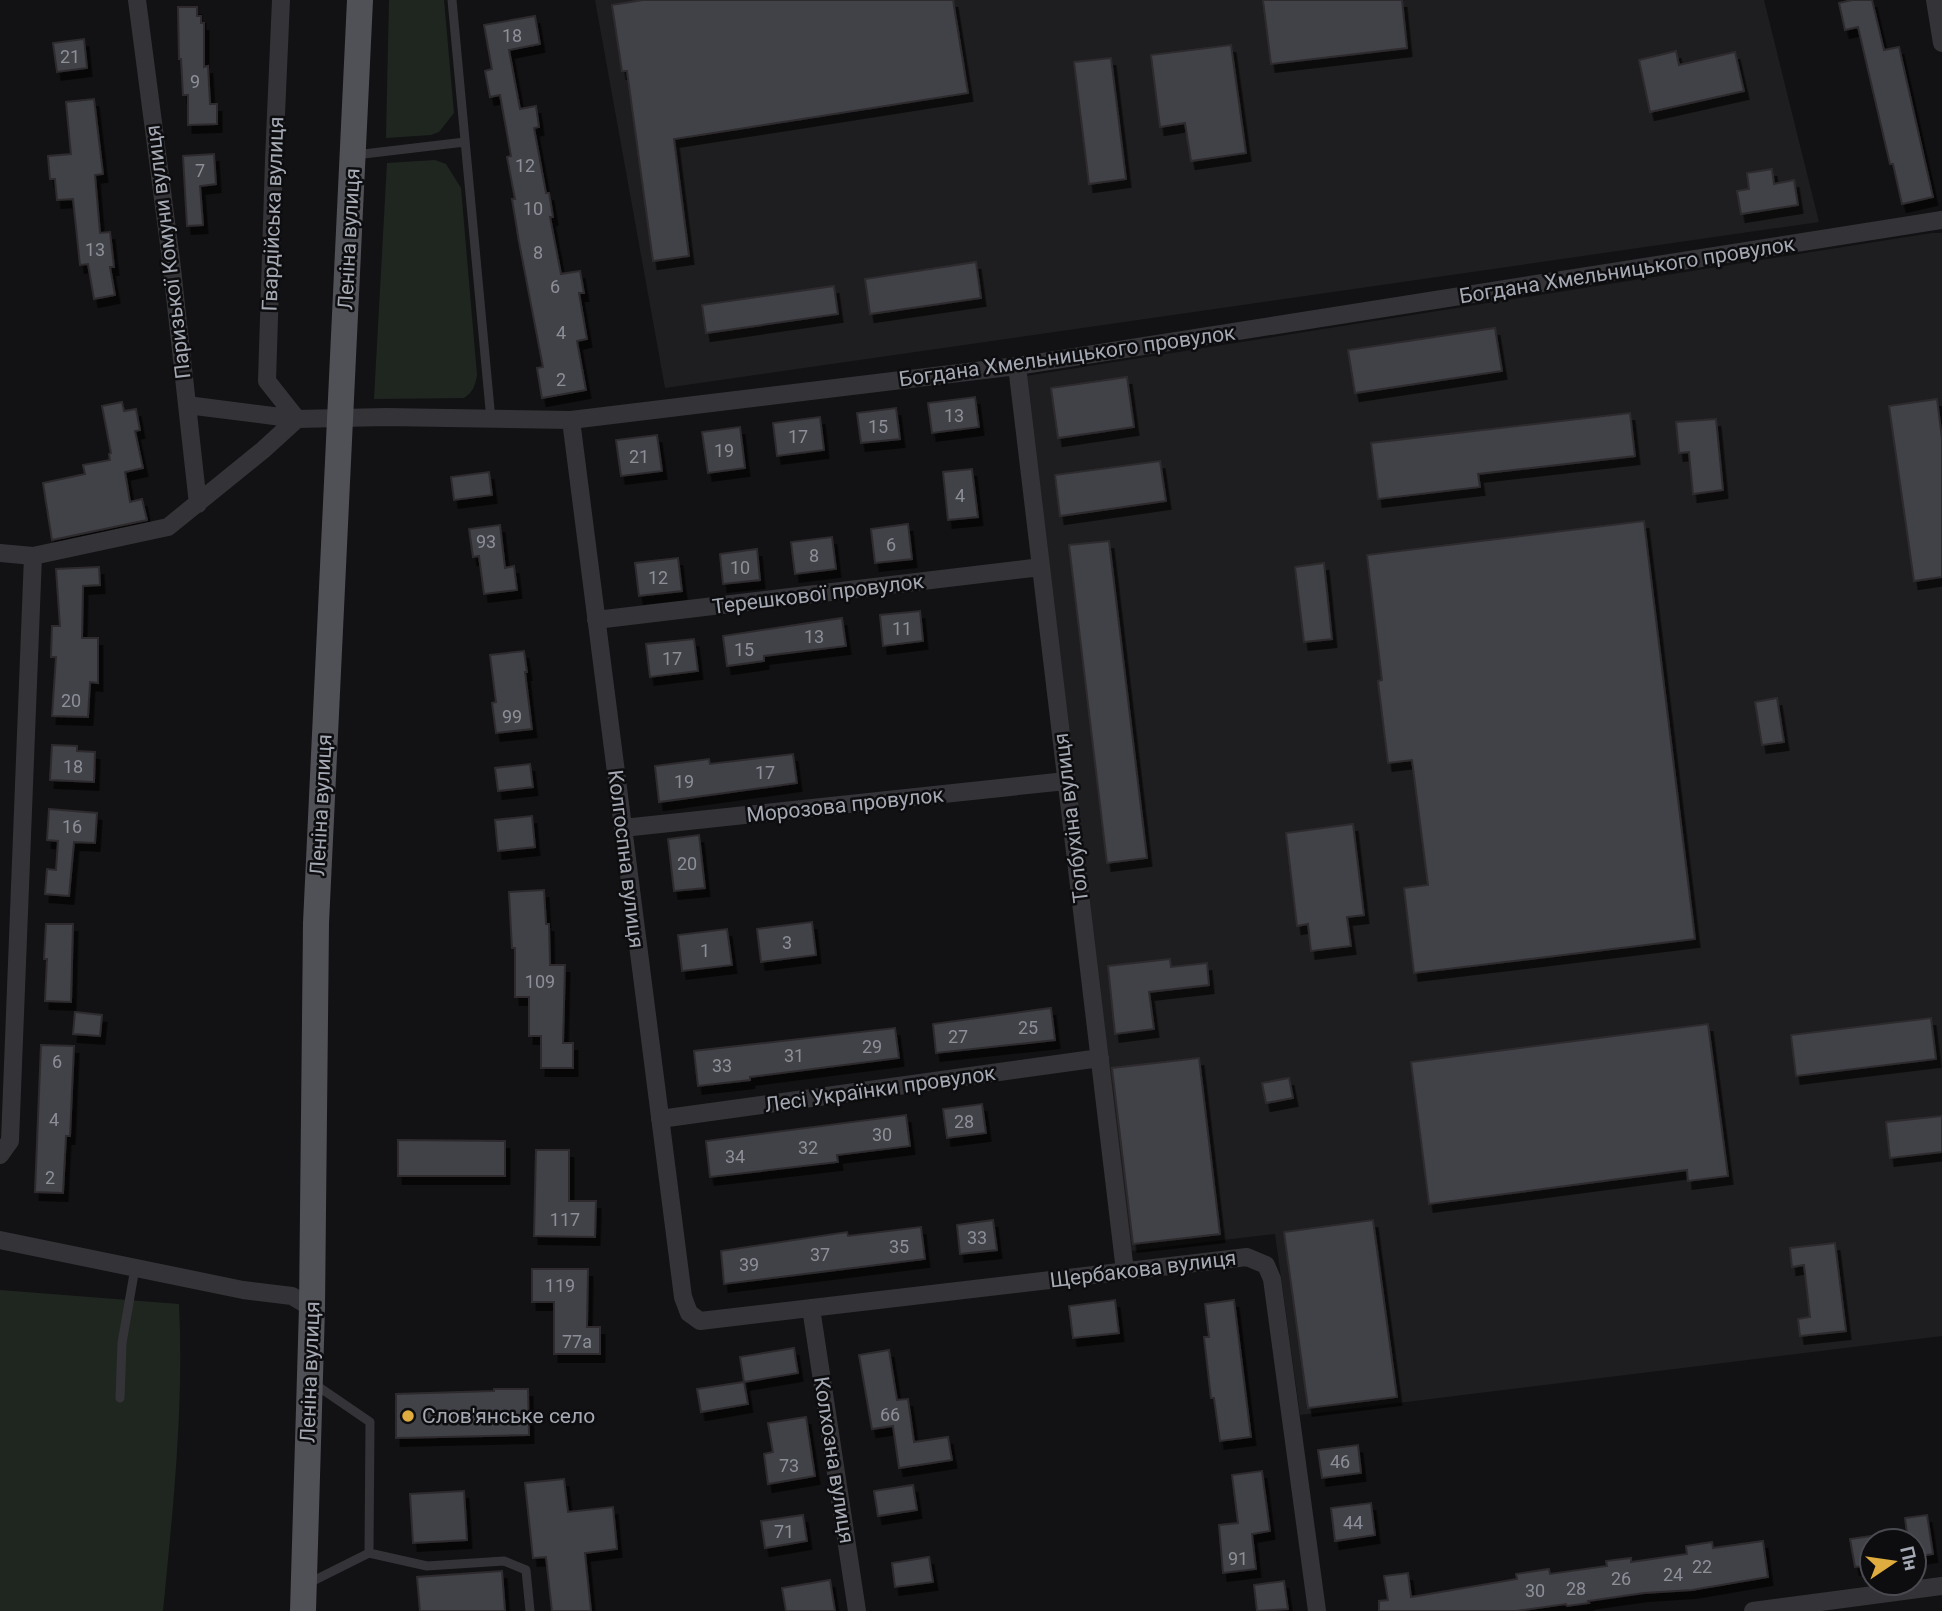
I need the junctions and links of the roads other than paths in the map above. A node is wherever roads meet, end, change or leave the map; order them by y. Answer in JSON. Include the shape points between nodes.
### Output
{"nodes":[{"id":1,"x":137,"y":0,"type":"edge"},
{"id":2,"x":281,"y":0,"type":"edge"},
{"id":3,"x":360,"y":0,"type":"edge"},
{"id":4,"x":452,"y":0,"type":"edge"},
{"id":5,"x":1935,"y":0,"type":"edge"},
{"id":6,"x":1942,"y":43,"type":"edge"},
{"id":7,"x":465,"y":142,"type":"junction"},
{"id":8,"x":354,"y":155,"type":"junction"},
{"id":9,"x":1942,"y":220,"type":"edge"},
{"id":10,"x":1017,"y":366,"type":"junction"},
{"id":11,"x":187,"y":405,"type":"junction"},
{"id":12,"x":340,"y":417,"type":"junction"},
{"id":13,"x":297,"y":419,"type":"junction"},
{"id":14,"x":491,"y":420,"type":"junction"},
{"id":15,"x":571,"y":420,"type":"junction"},
{"id":16,"x":198,"y":504,"type":"junction"},
{"id":17,"x":0,"y":553,"type":"edge"},
{"id":18,"x":33,"y":556,"type":"junction"},
{"id":19,"x":1041,"y":567,"type":"junction"},
{"id":20,"x":596,"y":620,"type":"junction"},
{"id":21,"x":1066,"y":781,"type":"junction"},
{"id":22,"x":622,"y":828,"type":"junction"},
{"id":23,"x":1100,"y":1058,"type":"junction"},
{"id":24,"x":660,"y":1119,"type":"junction"},
{"id":25,"x":0,"y":1155,"type":"edge"},
{"id":26,"x":0,"y":1240,"type":"edge"},
{"id":27,"x":135,"y":1268,"type":"junction"},
{"id":28,"x":1125,"y":1271,"type":"junction"},
{"id":29,"x":683,"y":1297,"type":"joint"},
{"id":30,"x":312,"y":1308,"type":"junction"},
{"id":31,"x":811,"y":1308,"type":"junction"},
{"id":32,"x":310,"y":1381,"type":"junction"},
{"id":33,"x":120,"y":1398,"type":"dead end"},
{"id":34,"x":369,"y":1552,"type":"junction"},
{"id":35,"x":1942,"y":1586,"type":"edge"},
{"id":36,"x":304,"y":1598,"type":"edge"},
{"id":37,"x":530,"y":1611,"type":"edge"},
{"id":38,"x":857,"y":1611,"type":"edge"},
{"id":39,"x":1317,"y":1611,"type":"edge"},
{"id":40,"x":1754,"y":1611,"type":"edge"}],
"edges":[{"from":1,"to":11,"type":"street","name":"Паризької Комуни вулиця"},
{"from":2,"to":13,"type":"street","name":"Гвардійська вулиця","via":[[267,381]]},
{"from":3,"to":8,"type":"main road","name":"Леніна вулиця"},
{"from":4,"to":7,"type":"lane"},
{"from":5,"to":6,"type":"street"},
{"from":7,"to":8,"type":"lane"},
{"from":7,"to":14,"type":"lane"},
{"from":8,"to":12,"type":"main road","name":"Леніна вулиця"},
{"from":9,"to":10,"type":"street","name":"Богдана Хмельницького провулок"},
{"from":10,"to":15,"type":"street","name":"Богдана Хмельницького провулок"},
{"from":10,"to":19,"type":"street","name":"Толбухіна вулиця"},
{"from":11,"to":13,"type":"street","name":"Богдана Хмельницького провулок"},
{"from":11,"to":16,"type":"street","name":"Паризької Комуни вулиця"},
{"from":12,"to":13,"type":"street","name":"Богдана Хмельницького провулок"},
{"from":12,"to":14,"type":"street","name":"Богдана Хмельницького провулок"},
{"from":12,"to":30,"type":"main road","name":"Леніна вулиця","via":[[316,923]]},
{"from":13,"to":16,"type":"street"},
{"from":14,"to":15,"type":"street","name":"Богдана Хмельницького провулок"},
{"from":15,"to":20,"type":"street","name":"Колгоспна вулиця"},
{"from":16,"to":18,"type":"street","via":[[168,527]]},
{"from":17,"to":18,"type":"street"},
{"from":18,"to":25,"type":"street","via":[[10,1140]]},
{"from":19,"to":20,"type":"street","name":"Терешкової провулок"},
{"from":19,"to":21,"type":"street","name":"Толбухіна вулиця"},
{"from":20,"to":22,"type":"street","name":"Колгоспна вулиця"},
{"from":21,"to":22,"type":"street","name":"Морозова провулок"},
{"from":21,"to":23,"type":"street","name":"Толбухіна вулиця"},
{"from":22,"to":24,"type":"street","name":"Колгоспна вулиця"},
{"from":23,"to":24,"type":"street","name":"Лесі Українки провулок"},
{"from":23,"to":28,"type":"street","name":"Толбухіна вулиця"},
{"from":24,"to":29,"type":"street","name":"Колгоспна вулиця"},
{"from":26,"to":27,"type":"street"},
{"from":27,"to":30,"type":"street","via":[[292,1296]]},
{"from":27,"to":33,"type":"lane","via":[[122,1343]]},
{"from":28,"to":31,"type":"street","name":"Щербакова вулиця"},
{"from":28,"to":39,"type":"street","name":"Щербакова вулиця","via":[[1247,1256],[1266,1265],[1272,1279]]},
{"from":29,"to":31,"type":"street","name":"Щербакова вулиця","via":[[689,1313],[700,1321]]},
{"from":30,"to":32,"type":"main road","name":"Леніна вулиця"},
{"from":31,"to":38,"type":"street","name":"Колхозна вулиця"},
{"from":32,"to":34,"type":"lane","via":[[370,1422]]},
{"from":32,"to":36,"type":"main road","name":"Леніна вулиця"},
{"from":34,"to":36,"type":"lane"},
{"from":34,"to":37,"type":"lane","via":[[427,1566],[503,1561],[526,1570]]},
{"from":35,"to":40,"type":"street"}]}
